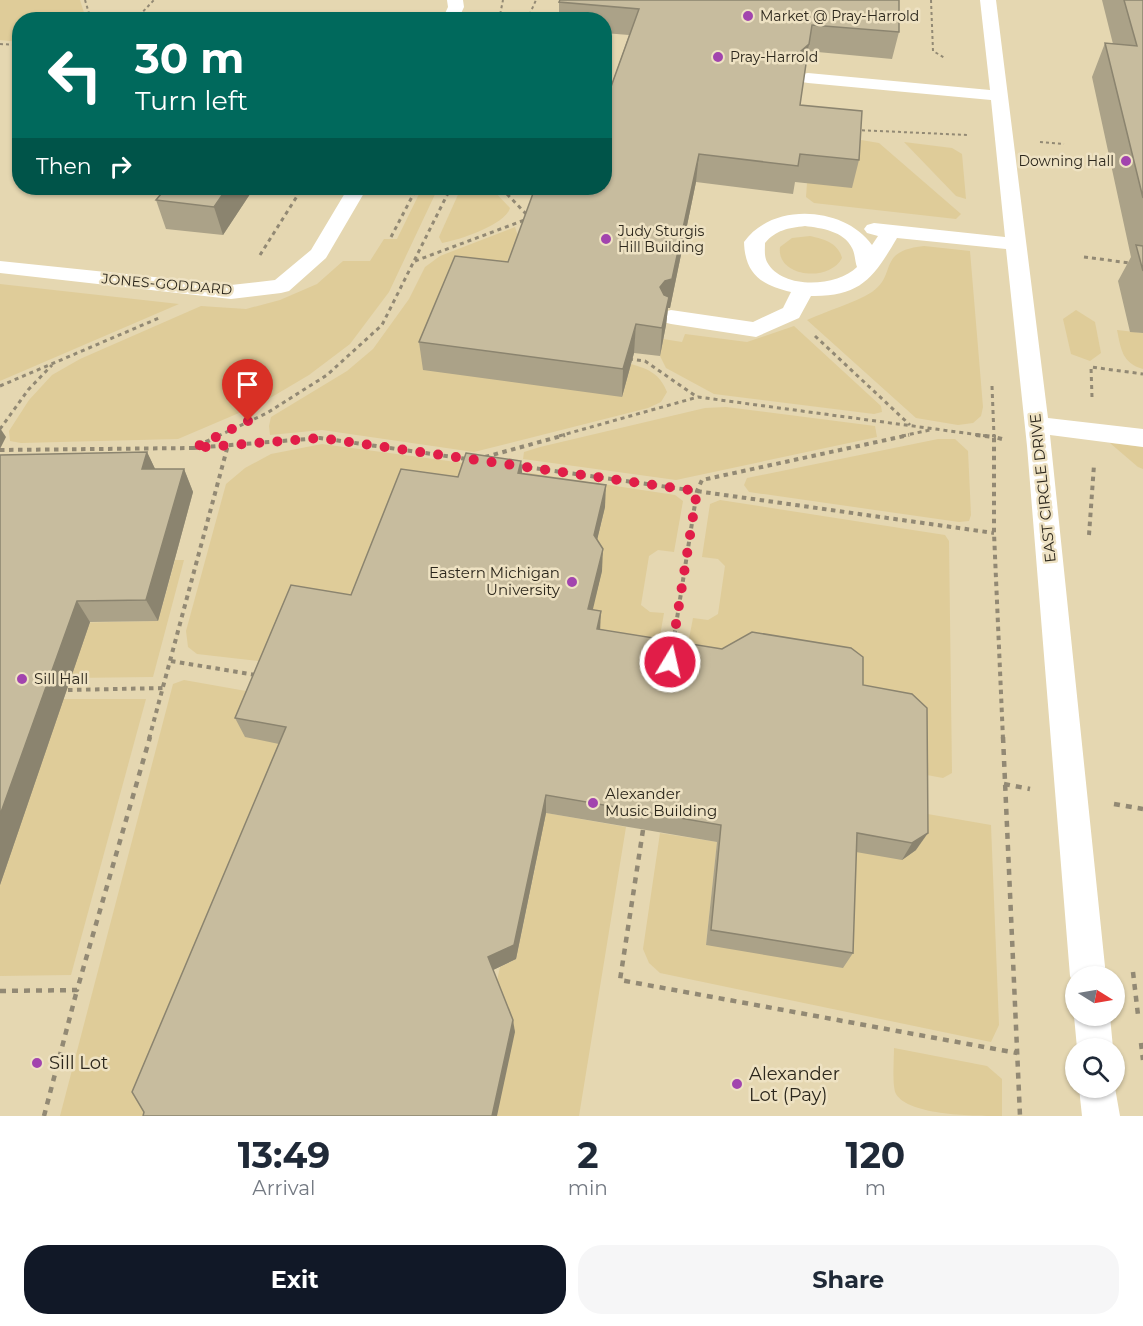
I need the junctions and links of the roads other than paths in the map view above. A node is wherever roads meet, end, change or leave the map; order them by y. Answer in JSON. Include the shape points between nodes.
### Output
{"nodes":[{"id":1,"x":988,"y":0,"type":"edge"},
{"id":2,"x":808,"y":78,"type":"edge"},
{"id":3,"x":999,"y":96,"type":"junction"},
{"id":4,"x":353,"y":195,"type":"edge"},
{"id":5,"x":827,"y":223,"type":"junction"},
{"id":6,"x":891,"y":231,"type":"junction"},
{"id":7,"x":1016,"y":244,"type":"junction"},
{"id":8,"x":0,"y":267,"type":"edge"},
{"id":9,"x":867,"y":267,"type":"junction"},
{"id":10,"x":804,"y":289,"type":"junction"},
{"id":11,"x":671,"y":317,"type":"edge"},
{"id":12,"x":1037,"y":425,"type":"junction"},
{"id":13,"x":1143,"y":438,"type":"edge"},
{"id":14,"x":1087,"y":966,"type":"edge"},
{"id":15,"x":1099,"y":1098,"type":"edge"},
{"id":16,"x":1101,"y":1116,"type":"edge"}],
"edges":[{"from":1,"to":3,"type":"lane","name":"EAST CIRCLE DRIVE"},
{"from":2,"to":3,"type":"lane"},
{"from":3,"to":7,"type":"lane","name":"EAST CIRCLE DRIVE"},
{"from":4,"to":8,"type":"lane","name":"JONES-GODDARD","via":[[319,254],[281,286],[231,292]]},
{"from":5,"to":6,"type":"lane"},
{"from":5,"to":9,"type":"lane","via":[[857,238],[867,255]]},
{"from":5,"to":10,"type":"lane","via":[[807,219],[776,224],[754,241],[756,262],[767,274]]},
{"from":6,"to":7,"type":"lane"},
{"from":6,"to":9,"type":"lane"},
{"from":7,"to":12,"type":"lane","name":"EAST CIRCLE DRIVE"},
{"from":9,"to":10,"type":"lane","via":[[854,281],[838,287]]},
{"from":10,"to":11,"type":"lane","via":[[790,313],[756,330]]},
{"from":12,"to":13,"type":"lane"},
{"from":12,"to":14,"type":"lane","name":"EAST CIRCLE DRIVE"},
{"from":15,"to":16,"type":"lane"}]}
